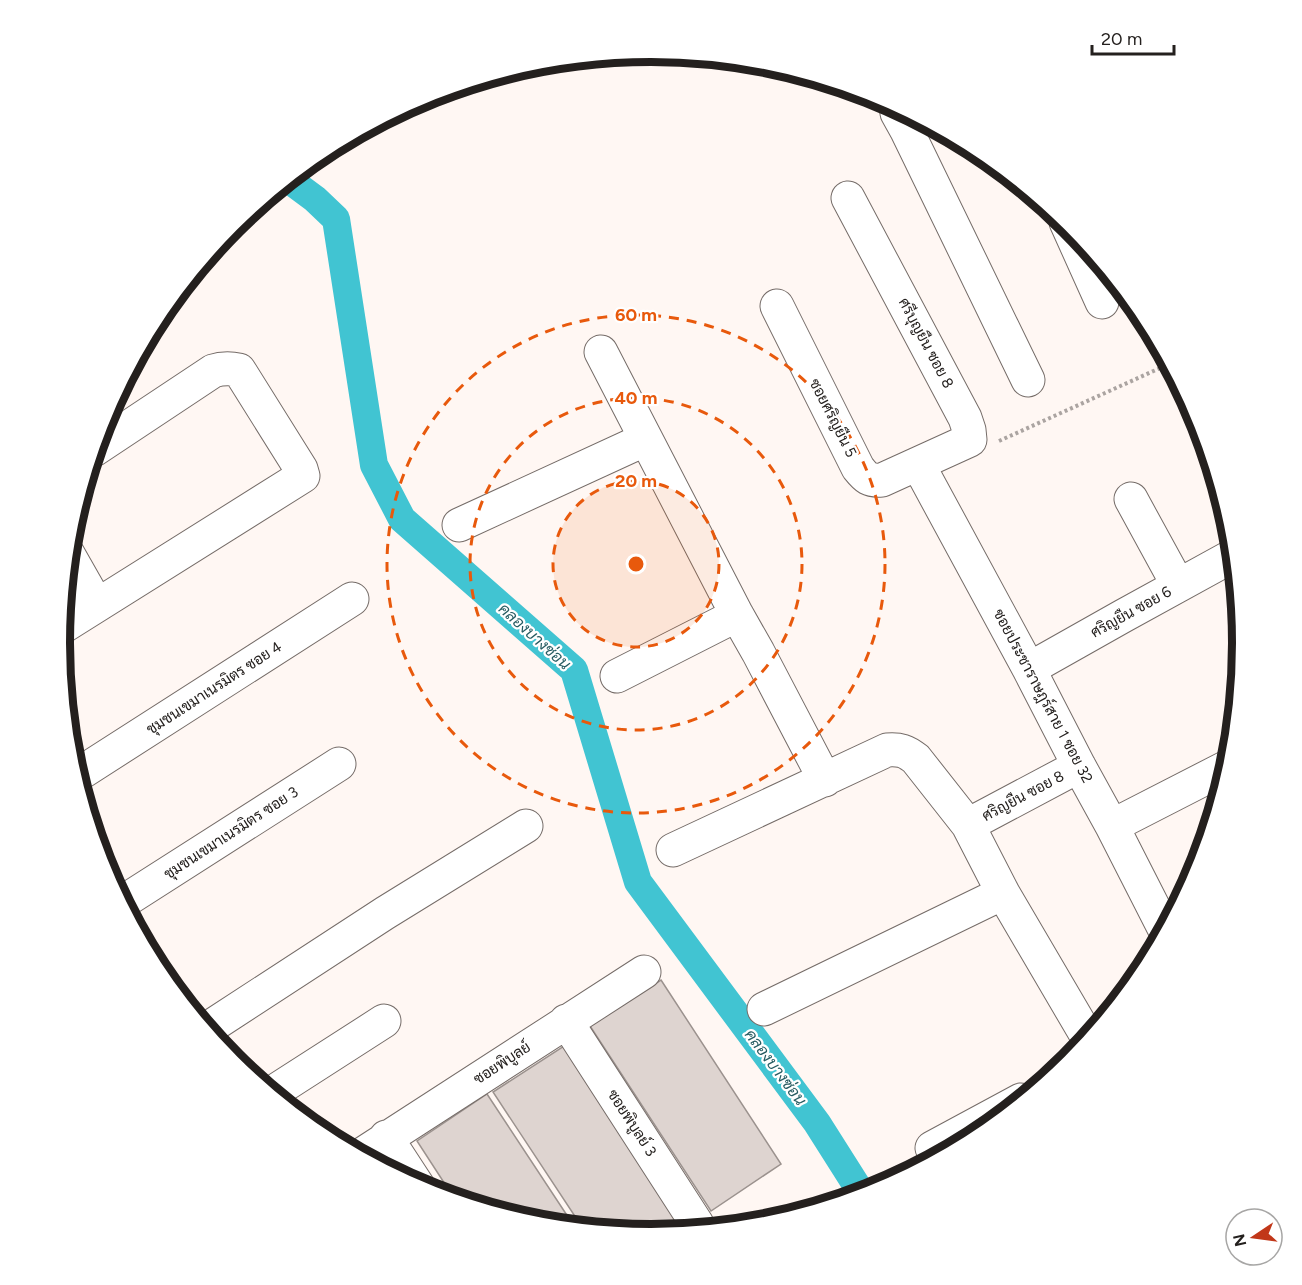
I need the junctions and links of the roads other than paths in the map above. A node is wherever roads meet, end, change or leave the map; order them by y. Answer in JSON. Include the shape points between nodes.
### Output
{"nodes":[{"id":1,"x":899,"y":117,"type":"edge"},
{"id":2,"x":848,"y":198,"type":"dead end"},
{"id":3,"x":1078,"y":249,"type":"edge"},
{"id":4,"x":1102,"y":302,"type":"dead end"},
{"id":5,"x":777,"y":306,"type":"dead end"},
{"id":6,"x":601,"y":352,"type":"dead end"},
{"id":7,"x":1028,"y":380,"type":"dead end"},
{"id":8,"x":646,"y":439,"type":"junction"},
{"id":9,"x":106,"y":442,"type":"edge"},
{"id":10,"x":918,"y":464,"type":"junction"},
{"id":11,"x":1131,"y":499,"type":"dead end"},
{"id":12,"x":459,"y":525,"type":"dead end"},
{"id":13,"x":1226,"y":559,"type":"edge"},
{"id":14,"x":75,"y":566,"type":"edge"},
{"id":15,"x":1178,"y":585,"type":"junction"},
{"id":16,"x":352,"y":599,"type":"dead end"},
{"id":17,"x":97,"y":605,"type":"junction"},
{"id":18,"x":736,"y":615,"type":"junction"},
{"id":19,"x":71,"y":622,"type":"edge"},
{"id":20,"x":1029,"y":669,"type":"junction"},
{"id":21,"x":617,"y":676,"type":"dead end"},
{"id":22,"x":339,"y":764,"type":"dead end"},
{"id":23,"x":1079,"y":766,"type":"junction"},
{"id":24,"x":85,"y":771,"type":"edge"},
{"id":25,"x":1217,"y":772,"type":"edge"},
{"id":26,"x":825,"y":780,"type":"junction"},
{"id":27,"x":968,"y":825,"type":"junction"},
{"id":28,"x":526,"y":826,"type":"dead end"},
{"id":29,"x":1112,"y":826,"type":"junction"},
{"id":30,"x":673,"y":850,"type":"dead end"},
{"id":31,"x":1003,"y":893,"type":"junction"},
{"id":32,"x":130,"y":899,"type":"edge"},
{"id":33,"x":1160,"y":921,"type":"edge"},
{"id":34,"x":644,"y":972,"type":"dead end"},
{"id":35,"x":764,"y":1009,"type":"dead end"},
{"id":36,"x":384,"y":1021,"type":"dead end"},
{"id":37,"x":566,"y":1021,"type":"junction"},
{"id":38,"x":213,"y":1025,"type":"edge"},
{"id":39,"x":1084,"y":1031,"type":"edge"},
{"id":40,"x":279,"y":1088,"type":"edge"},
{"id":41,"x":976,"y":1125,"type":"edge"},
{"id":42,"x":373,"y":1146,"type":"edge"},
{"id":43,"x":932,"y":1148,"type":"dead end"},
{"id":44,"x":392,"y":1163,"type":"edge"},
{"id":45,"x":695,"y":1221,"type":"edge"}],
"edges":[{"from":1,"to":7,"type":"street"},
{"from":2,"to":10,"type":"street","name":"ศรีบุญยืน ซอย 8","via":[[969,430],[970,440]]},
{"from":3,"to":4,"type":"street"},
{"from":5,"to":10,"type":"street","name":"ซอยศริญยืน 5","via":[[864,476],[882,480]]},
{"from":6,"to":8,"type":"street"},
{"from":8,"to":12,"type":"street"},
{"from":8,"to":18,"type":"street"},
{"from":9,"to":17,"type":"street","via":[[213,371],[231,368],[239,370],[303,476]]},
{"from":10,"to":20,"type":"street","name":"ซอยประชาราษฎร์สาย 1 ซอย 32"},
{"from":11,"to":15,"type":"street"},
{"from":13,"to":15,"type":"street","name":"ศริญยืน ซอย 6"},
{"from":14,"to":17,"type":"street"},
{"from":15,"to":20,"type":"street","name":"ศริญยืน ซอย 6"},
{"from":16,"to":24,"type":"street","name":"ชุมชนเขมาเนรมิตร ซอย 4"},
{"from":17,"to":19,"type":"street"},
{"from":18,"to":21,"type":"street"},
{"from":18,"to":26,"type":"street"},
{"from":20,"to":23,"type":"street","name":"ซอยประชาราษฎร์สาย 1 ซอย 32"},
{"from":22,"to":32,"type":"street","name":"ชุมชนเขมาเนรมิตร ซอย 3"},
{"from":23,"to":27,"type":"street","name":"ศริญยืน ซอย 8"},
{"from":23,"to":29,"type":"street","name":"ซอยประชาราษฎร์สาย 1 ซอย 32"},
{"from":25,"to":29,"type":"street"},
{"from":26,"to":27,"type":"street","via":[[887,750],[898,749],[916,759]]},
{"from":26,"to":30,"type":"street"},
{"from":27,"to":31,"type":"street"},
{"from":28,"to":38,"type":"street"},
{"from":29,"to":33,"type":"street","name":"ซอยประชาราษฎร์สาย 1 ซอย 32"},
{"from":31,"to":35,"type":"street"},
{"from":31,"to":39,"type":"street"},
{"from":34,"to":37,"type":"street","name":"ซอยพิบูลย์"},
{"from":36,"to":40,"type":"street"},
{"from":37,"to":42,"type":"street","name":"ซอยพิบูลย์"},
{"from":37,"to":45,"type":"street","name":"ซอยพิบูลย์ 3"},
{"from":41,"to":43,"type":"street"},
{"from":42,"to":44,"type":"street"}]}
